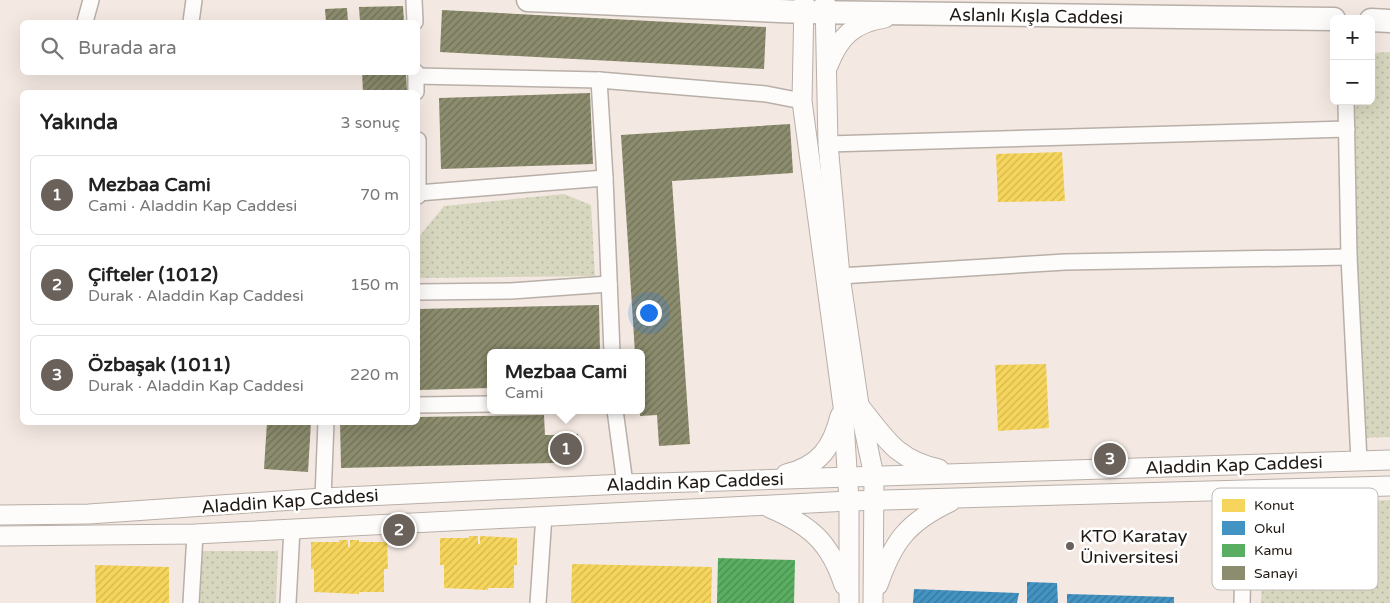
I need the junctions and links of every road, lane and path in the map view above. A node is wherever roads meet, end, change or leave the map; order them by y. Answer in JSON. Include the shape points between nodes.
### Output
{"nodes":[{"id":1,"x":91,"y":0,"type":"edge"},
{"id":2,"x":194,"y":0,"type":"edge"},
{"id":3,"x":414,"y":0,"type":"edge"},
{"id":4,"x":528,"y":0,"type":"edge"},
{"id":5,"x":814,"y":6,"type":"edge"},
{"id":6,"x":904,"y":15,"type":"junction"},
{"id":7,"x":1330,"y":19,"type":"edge"},
{"id":8,"x":86,"y":20,"type":"edge"},
{"id":9,"x":191,"y":20,"type":"edge"},
{"id":10,"x":415,"y":20,"type":"edge"},
{"id":11,"x":1375,"y":20,"type":"edge"},
{"id":12,"x":1390,"y":21,"type":"edge"},
{"id":13,"x":825,"y":72,"type":"junction"},
{"id":14,"x":420,"y":74,"type":"edge"},
{"id":15,"x":416,"y":75,"type":"edge"},
{"id":16,"x":599,"y":80,"type":"junction"},
{"id":17,"x":416,"y":90,"type":"edge"},
{"id":18,"x":802,"y":101,"type":"junction"},
{"id":19,"x":1346,"y":105,"type":"edge"},
{"id":20,"x":1347,"y":129,"type":"junction"},
{"id":21,"x":828,"y":144,"type":"junction"},
{"id":22,"x":605,"y":178,"type":"junction"},
{"id":23,"x":420,"y":195,"type":"edge"},
{"id":24,"x":1349,"y":257,"type":"junction"},
{"id":25,"x":840,"y":276,"type":"junction"},
{"id":26,"x":609,"y":284,"type":"junction"},
{"id":27,"x":420,"y":292,"type":"edge"},
{"id":28,"x":612,"y":349,"type":"edge"},
{"id":29,"x":487,"y":404,"type":"edge"},
{"id":30,"x":420,"y":405,"type":"edge"},
{"id":31,"x":851,"y":405,"type":"junction"},
{"id":32,"x":616,"y":414,"type":"edge"},
{"id":33,"x":326,"y":425,"type":"edge"},
{"id":34,"x":1390,"y":460,"type":"edge"},
{"id":35,"x":1359,"y":461,"type":"junction"},
{"id":36,"x":956,"y":473,"type":"junction"},
{"id":37,"x":848,"y":476,"type":"junction"},
{"id":38,"x":874,"y":476,"type":"junction"},
{"id":39,"x":763,"y":480,"type":"junction"},
{"id":40,"x":625,"y":484,"type":"junction"},
{"id":41,"x":1390,"y":486,"type":"edge"},
{"id":42,"x":1318,"y":488,"type":"edge"},
{"id":43,"x":1212,"y":491,"type":"edge"},
{"id":44,"x":323,"y":498,"type":"junction"},
{"id":45,"x":956,"y":499,"type":"junction"},
{"id":46,"x":849,"y":501,"type":"junction"},
{"id":47,"x":875,"y":501,"type":"junction"},
{"id":48,"x":764,"y":505,"type":"junction"},
{"id":49,"x":0,"y":515,"type":"edge"},
{"id":50,"x":544,"y":515,"type":"junction"},
{"id":51,"x":292,"y":529,"type":"junction"},
{"id":52,"x":195,"y":534,"type":"junction"},
{"id":53,"x":0,"y":536,"type":"edge"},
{"id":54,"x":1242,"y":590,"type":"edge"},
{"id":55,"x":873,"y":600,"type":"edge"},
{"id":56,"x":849,"y":601,"type":"edge"},
{"id":57,"x":191,"y":603,"type":"edge"},
{"id":58,"x":288,"y":603,"type":"edge"},
{"id":59,"x":538,"y":603,"type":"edge"},
{"id":60,"x":1242,"y":603,"type":"edge"}],
"edges":[{"from":1,"to":8,"type":"street"},
{"from":2,"to":9,"type":"street"},
{"from":3,"to":10,"type":"street"},
{"from":4,"to":5,"type":"main road","name":"Aslanlı Kışla Caddesi"},
{"from":5,"to":6,"type":"main road","name":"Aslanlı Kışla Caddesi"},
{"from":5,"to":13,"type":"street"},
{"from":5,"to":18,"type":"street"},
{"from":6,"to":7,"type":"main road","name":"Aslanlı Kışla Caddesi"},
{"from":6,"to":13,"type":"street","via":[[869,20],[852,29],[836,45]]},
{"from":11,"to":12,"type":"main road"},
{"from":13,"to":21,"type":"street"},
{"from":14,"to":16,"type":"street"},
{"from":15,"to":17,"type":"street"},
{"from":16,"to":18,"type":"street","via":[[766,94]]},
{"from":16,"to":22,"type":"street"},
{"from":18,"to":31,"type":"street"},
{"from":19,"to":20,"type":"street"},
{"from":20,"to":21,"type":"street"},
{"from":20,"to":24,"type":"street"},
{"from":21,"to":25,"type":"street"},
{"from":22,"to":23,"type":"street"},
{"from":22,"to":26,"type":"street"},
{"from":24,"to":25,"type":"street","via":[[1065,262]]},
{"from":24,"to":35,"type":"street"},
{"from":25,"to":31,"type":"street"},
{"from":26,"to":27,"type":"street","via":[[511,291]]},
{"from":26,"to":28,"type":"street"},
{"from":29,"to":30,"type":"street"},
{"from":31,"to":36,"type":"street","via":[[897,452],[921,465]]},
{"from":31,"to":37,"type":"street"},
{"from":31,"to":38,"type":"street"},
{"from":31,"to":39,"type":"street","via":[[820,459],[795,472]]},
{"from":32,"to":40,"type":"street"},
{"from":33,"to":44,"type":"street"},
{"from":34,"to":35,"type":"street","name":"Aladdin Kap Caddesi"},
{"from":35,"to":36,"type":"street","name":"Aladdin Kap Caddesi"},
{"from":36,"to":38,"type":"street","name":"Aladdin Kap Caddesi"},
{"from":37,"to":38,"type":"street","name":"Aladdin Kap Caddesi"},
{"from":37,"to":39,"type":"street","name":"Aladdin Kap Caddesi"},
{"from":37,"to":46,"type":"street"},
{"from":38,"to":47,"type":"street"},
{"from":39,"to":40,"type":"street","name":"Aladdin Kap Caddesi"},
{"from":40,"to":44,"type":"street","name":"Aladdin Kap Caddesi"},
{"from":41,"to":42,"type":"street","name":"Aladdin Kap Caddesi"},
{"from":43,"to":45,"type":"street","name":"Aladdin Kap Caddesi"},
{"from":44,"to":49,"type":"street","name":"Aladdin Kap Caddesi","via":[[89,514]]},
{"from":45,"to":47,"type":"street","name":"Aladdin Kap Caddesi"},
{"from":45,"to":55,"type":"street","via":[[925,514],[902,535],[884,566]]},
{"from":46,"to":47,"type":"street","name":"Aladdin Kap Caddesi"},
{"from":46,"to":48,"type":"street","name":"Aladdin Kap Caddesi"},
{"from":46,"to":56,"type":"street"},
{"from":47,"to":55,"type":"street"},
{"from":48,"to":50,"type":"street","name":"Aladdin Kap Caddesi"},
{"from":48,"to":56,"type":"street","via":[[795,518],[820,537],[838,565]]},
{"from":50,"to":51,"type":"street","name":"Aladdin Kap Caddesi"},
{"from":50,"to":59,"type":"street"},
{"from":51,"to":52,"type":"street","name":"Aladdin Kap Caddesi"},
{"from":51,"to":58,"type":"street"},
{"from":52,"to":53,"type":"street","name":"Aladdin Kap Caddesi"},
{"from":52,"to":57,"type":"street"},
{"from":54,"to":60,"type":"street"}]}
